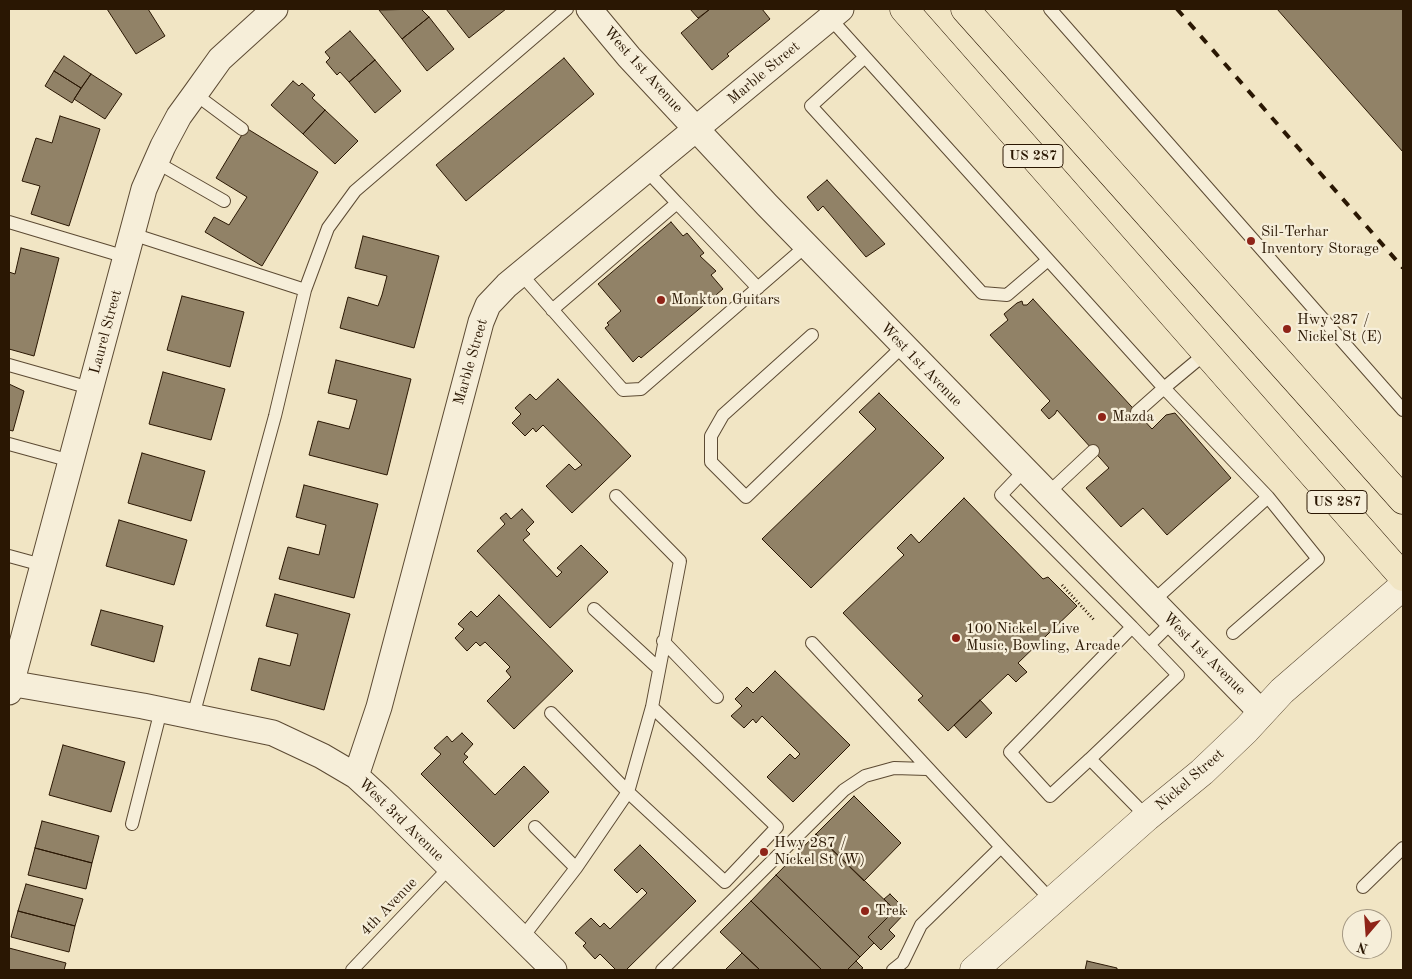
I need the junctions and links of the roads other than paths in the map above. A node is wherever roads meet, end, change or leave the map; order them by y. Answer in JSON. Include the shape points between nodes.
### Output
{"nodes":[{"id":1,"x":275,"y":9,"type":"edge"},
{"id":2,"x":567,"y":9,"type":"edge"},
{"id":3,"x":904,"y":9,"type":"edge"},
{"id":4,"x":965,"y":9,"type":"edge"},
{"id":5,"x":1050,"y":9,"type":"edge"},
{"id":6,"x":599,"y":12,"type":"edge"},
{"id":7,"x":831,"y":12,"type":"edge"},
{"id":8,"x":865,"y":57,"type":"junction"},
{"id":9,"x":195,"y":94,"type":"junction"},
{"id":10,"x":242,"y":129,"type":"dead end"},
{"id":11,"x":696,"y":129,"type":"junction"},
{"id":12,"x":156,"y":162,"type":"junction"},
{"id":13,"x":646,"y":170,"type":"junction"},
{"id":14,"x":224,"y":201,"type":"dead end"},
{"id":15,"x":677,"y":203,"type":"junction"},
{"id":16,"x":9,"y":222,"type":"edge"},
{"id":17,"x":129,"y":246,"type":"junction"},
{"id":18,"x":806,"y":246,"type":"junction"},
{"id":19,"x":1048,"y":260,"type":"junction"},
{"id":20,"x":521,"y":274,"type":"junction"},
{"id":21,"x":758,"y":288,"type":"junction"},
{"id":22,"x":304,"y":290,"type":"junction"},
{"id":23,"x":552,"y":310,"type":"junction"},
{"id":24,"x":812,"y":335,"type":"dead end"},
{"id":25,"x":903,"y":346,"type":"junction"},
{"id":26,"x":1206,"y":353,"type":"junction"},
{"id":27,"x":9,"y":365,"type":"edge"},
{"id":28,"x":90,"y":388,"type":"junction"},
{"id":29,"x":1164,"y":388,"type":"junction"},
{"id":30,"x":1403,"y":410,"type":"edge"},
{"id":31,"x":1137,"y":412,"type":"dead end"},
{"id":32,"x":9,"y":444,"type":"edge"},
{"id":33,"x":1093,"y":451,"type":"dead end"},
{"id":34,"x":71,"y":461,"type":"junction"},
{"id":35,"x":1024,"y":471,"type":"junction"},
{"id":36,"x":1047,"y":494,"type":"junction"},
{"id":37,"x":616,"y":496,"type":"dead end"},
{"id":38,"x":1268,"y":497,"type":"junction"},
{"id":39,"x":1403,"y":500,"type":"edge"},
{"id":40,"x":9,"y":556,"type":"edge"},
{"id":41,"x":42,"y":565,"type":"junction"},
{"id":42,"x":1403,"y":577,"type":"edge"},
{"id":43,"x":1403,"y":586,"type":"edge"},
{"id":44,"x":1152,"y":602,"type":"junction"},
{"id":45,"x":594,"y":609,"type":"dead end"},
{"id":46,"x":1172,"y":622,"type":"junction"},
{"id":47,"x":1132,"y":627,"type":"junction"},
{"id":48,"x":1233,"y":633,"type":"dead end"},
{"id":49,"x":664,"y":641,"type":"junction"},
{"id":50,"x":812,"y":643,"type":"dead end"},
{"id":51,"x":1149,"y":645,"type":"junction"},
{"id":52,"x":658,"y":668,"type":"junction"},
{"id":53,"x":10,"y":686,"type":"edge"},
{"id":54,"x":717,"y":697,"type":"dead end"},
{"id":55,"x":652,"y":707,"type":"junction"},
{"id":56,"x":161,"y":710,"type":"junction"},
{"id":57,"x":551,"y":713,"type":"dead end"},
{"id":58,"x":1262,"y":713,"type":"junction"},
{"id":59,"x":193,"y":716,"type":"junction"},
{"id":60,"x":1090,"y":759,"type":"junction"},
{"id":61,"x":927,"y":769,"type":"junction"},
{"id":62,"x":356,"y":776,"type":"junction"},
{"id":63,"x":628,"y":792,"type":"junction"},
{"id":64,"x":1147,"y":816,"type":"junction"},
{"id":65,"x":132,"y":824,"type":"dead end"},
{"id":66,"x":535,"y":827,"type":"dead end"},
{"id":67,"x":1001,"y":848,"type":"junction"},
{"id":68,"x":1403,"y":848,"type":"edge"},
{"id":69,"x":450,"y":867,"type":"junction"},
{"id":70,"x":576,"y":868,"type":"junction"},
{"id":71,"x":1363,"y":887,"type":"dead end"},
{"id":72,"x":1052,"y":901,"type":"junction"},
{"id":73,"x":522,"y":938,"type":"junction"},
{"id":74,"x":352,"y":970,"type":"edge"},
{"id":75,"x":554,"y":970,"type":"edge"},
{"id":76,"x":662,"y":970,"type":"edge"},
{"id":77,"x":893,"y":970,"type":"edge"},
{"id":78,"x":974,"y":970,"type":"edge"}],
"edges":[{"from":1,"to":9,"type":"street","name":"Laurel Street","via":[[220,59]]},
{"from":2,"to":22,"type":"lane","via":[[355,191],[328,228]]},
{"from":3,"to":26,"type":"main road","number":"US 287"},
{"from":4,"to":39,"type":"main road","number":"US 287"},
{"from":5,"to":30,"type":"lane"},
{"from":6,"to":11,"type":"street","name":"West 1st Avenue","via":[[629,57]]},
{"from":7,"to":8,"type":"lane"},
{"from":7,"to":11,"type":"street","name":"Marble Street"},
{"from":8,"to":19,"type":"lane"},
{"from":8,"to":19,"type":"lane","via":[[812,106],[982,293],[1006,295]]},
{"from":9,"to":10,"type":"lane"},
{"from":9,"to":12,"type":"street","name":"Laurel Street","via":[[179,116]]},
{"from":11,"to":13,"type":"street","name":"Marble Street"},
{"from":11,"to":18,"type":"street","name":"West 1st Avenue"},
{"from":12,"to":14,"type":"lane"},
{"from":12,"to":17,"type":"street","name":"Laurel Street","via":[[144,189]]},
{"from":13,"to":15,"type":"lane"},
{"from":13,"to":20,"type":"street","name":"Marble Street"},
{"from":15,"to":21,"type":"lane"},
{"from":15,"to":23,"type":"lane"},
{"from":16,"to":17,"type":"lane"},
{"from":17,"to":22,"type":"lane"},
{"from":17,"to":28,"type":"street","name":"Laurel Street"},
{"from":18,"to":21,"type":"lane"},
{"from":18,"to":25,"type":"street","name":"West 1st Avenue"},
{"from":19,"to":29,"type":"lane"},
{"from":20,"to":23,"type":"lane"},
{"from":20,"to":62,"type":"street","name":"Marble Street","via":[[488,305],[481,322],[379,707]]},
{"from":21,"to":23,"type":"lane","via":[[640,389],[623,390]]},
{"from":22,"to":59,"type":"lane","via":[[274,416]]},
{"from":24,"to":25,"type":"lane","via":[[724,415],[711,436],[711,462],[746,497]]},
{"from":25,"to":35,"type":"street","name":"West 1st Avenue"},
{"from":26,"to":29,"type":"lane"},
{"from":26,"to":42,"type":"main road","number":"US 287"},
{"from":27,"to":28,"type":"lane"},
{"from":28,"to":34,"type":"street","name":"Laurel Street"},
{"from":29,"to":31,"type":"lane"},
{"from":29,"to":38,"type":"lane"},
{"from":32,"to":34,"type":"lane"},
{"from":33,"to":36,"type":"lane"},
{"from":34,"to":41,"type":"street","name":"Laurel Street"},
{"from":35,"to":36,"type":"street","name":"West 1st Avenue"},
{"from":35,"to":47,"type":"lane","via":[[1001,495]]},
{"from":36,"to":44,"type":"street","name":"West 1st Avenue"},
{"from":37,"to":49,"type":"lane","via":[[680,562]]},
{"from":38,"to":44,"type":"lane"},
{"from":38,"to":48,"type":"lane","via":[[1318,558]]},
{"from":40,"to":41,"type":"lane"},
{"from":41,"to":53,"type":"street","name":"Laurel Street"},
{"from":43,"to":58,"type":"street","name":"Nickel Street"},
{"from":44,"to":46,"type":"street","name":"West 1st Avenue"},
{"from":45,"to":52,"type":"lane"},
{"from":46,"to":51,"type":"lane"},
{"from":46,"to":58,"type":"street","name":"West 1st Avenue"},
{"from":47,"to":51,"type":"lane"},
{"from":47,"to":60,"type":"lane","via":[[1010,752],[1050,796]]},
{"from":49,"to":52,"type":"lane"},
{"from":49,"to":54,"type":"lane"},
{"from":50,"to":61,"type":"lane"},
{"from":51,"to":60,"type":"lane","via":[[1178,675]]},
{"from":52,"to":55,"type":"lane"},
{"from":53,"to":56,"type":"street","name":"West 3rd Avenue"},
{"from":55,"to":63,"type":"lane"},
{"from":55,"to":63,"type":"lane","via":[[777,828],[725,882]]},
{"from":56,"to":59,"type":"street","name":"West 3rd Avenue"},
{"from":56,"to":65,"type":"lane"},
{"from":57,"to":63,"type":"lane"},
{"from":58,"to":64,"type":"street","name":"Nickel Street","via":[[1208,766]]},
{"from":59,"to":62,"type":"street","name":"West 3rd Avenue","via":[[273,733]]},
{"from":60,"to":64,"type":"lane"},
{"from":61,"to":67,"type":"lane"},
{"from":61,"to":76,"type":"lane","via":[[894,768],[865,776],[844,790]]},
{"from":62,"to":69,"type":"street","name":"West 3rd Avenue"},
{"from":63,"to":70,"type":"lane"},
{"from":64,"to":72,"type":"street","name":"Nickel Street"},
{"from":66,"to":70,"type":"lane"},
{"from":67,"to":72,"type":"lane"},
{"from":67,"to":77,"type":"lane","via":[[921,925],[903,962]]},
{"from":68,"to":71,"type":"lane"},
{"from":69,"to":73,"type":"street","name":"West 3rd Avenue"},
{"from":69,"to":74,"type":"lane","name":"4th Avenue"},
{"from":70,"to":73,"type":"lane"},
{"from":72,"to":78,"type":"street","name":"Nickel Street"},
{"from":73,"to":75,"type":"street","name":"West 3rd Avenue"}]}
